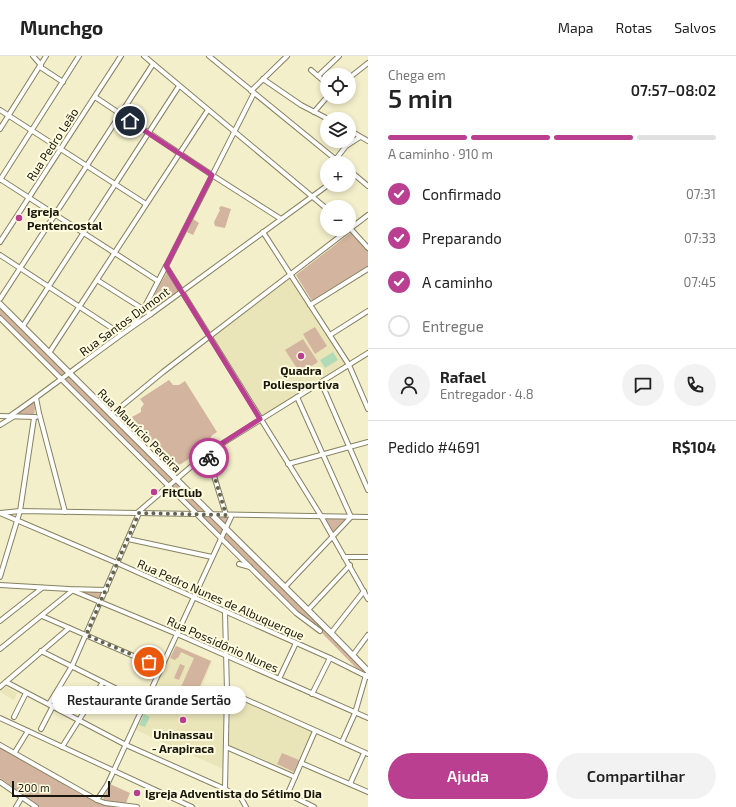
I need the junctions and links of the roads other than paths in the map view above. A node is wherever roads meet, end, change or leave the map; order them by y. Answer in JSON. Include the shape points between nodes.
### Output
{"nodes":[{"id":1,"x":33,"y":56,"type":"edge"},
{"id":2,"x":46,"y":56,"type":"edge"},
{"id":3,"x":79,"y":56,"type":"edge"},
{"id":4,"x":121,"y":56,"type":"edge"},
{"id":5,"x":144,"y":56,"type":"edge"},
{"id":6,"x":209,"y":56,"type":"edge"},
{"id":7,"x":287,"y":56,"type":"edge"},
{"id":8,"x":339,"y":56,"type":"edge"},
{"id":9,"x":368,"y":63,"type":"edge"},
{"id":10,"x":153,"y":64,"type":"junction"},
{"id":11,"x":40,"y":66,"type":"junction"},
{"id":12,"x":311,"y":70,"type":"dead end"},
{"id":13,"x":356,"y":72,"type":"edge"},
{"id":14,"x":318,"y":76,"type":"joint"},
{"id":15,"x":263,"y":79,"type":"junction"},
{"id":16,"x":62,"y":82,"type":"junction"},
{"id":17,"x":179,"y":86,"type":"junction"},
{"id":18,"x":252,"y":92,"type":"junction"},
{"id":19,"x":95,"y":97,"type":"junction"},
{"id":20,"x":321,"y":104,"type":"edge"},
{"id":21,"x":0,"y":110,"type":"edge"},
{"id":22,"x":208,"y":110,"type":"junction"},
{"id":23,"x":314,"y":112,"type":"junction"},
{"id":24,"x":121,"y":115,"type":"junction"},
{"id":25,"x":320,"y":115,"type":"edge"},
{"id":26,"x":8,"y":116,"type":"junction"},
{"id":27,"x":0,"y":128,"type":"edge"},
{"id":28,"x":31,"y":131,"type":"junction"},
{"id":29,"x":234,"y":132,"type":"junction"},
{"id":30,"x":148,"y":133,"type":"junction"},
{"id":31,"x":356,"y":134,"type":"edge"},
{"id":32,"x":360,"y":137,"type":"junction"},
{"id":33,"x":367,"y":140,"type":"edge"},
{"id":34,"x":61,"y":149,"type":"junction"},
{"id":35,"x":179,"y":153,"type":"junction"},
{"id":36,"x":332,"y":156,"type":"edge"},
{"id":37,"x":338,"y":156,"type":"edge"},
{"id":38,"x":86,"y":166,"type":"junction"},
{"id":39,"x":212,"y":175,"type":"junction"},
{"id":40,"x":356,"y":176,"type":"edge"},
{"id":41,"x":0,"y":179,"type":"edge"},
{"id":42,"x":115,"y":185,"type":"junction"},
{"id":43,"x":368,"y":186,"type":"edge"},
{"id":44,"x":320,"y":191,"type":"edge"},
{"id":45,"x":312,"y":197,"type":"junction"},
{"id":46,"x":30,"y":198,"type":"junction"},
{"id":47,"x":320,"y":203,"type":"edge"},
{"id":48,"x":146,"y":204,"type":"junction"},
{"id":49,"x":56,"y":214,"type":"junction"},
{"id":50,"x":368,"y":215,"type":"edge"},
{"id":51,"x":281,"y":219,"type":"junction"},
{"id":52,"x":356,"y":223,"type":"edge"},
{"id":53,"x":263,"y":232,"type":"junction"},
{"id":54,"x":84,"y":233,"type":"junction"},
{"id":55,"x":356,"y":234,"type":"edge"},
{"id":56,"x":339,"y":236,"type":"edge"},
{"id":57,"x":0,"y":242,"type":"edge"},
{"id":58,"x":368,"y":248,"type":"edge"},
{"id":59,"x":114,"y":252,"type":"junction"},
{"id":60,"x":0,"y":255,"type":"edge"},
{"id":61,"x":166,"y":266,"type":"junction"},
{"id":62,"x":20,"y":268,"type":"junction"},
{"id":63,"x":368,"y":269,"type":"edge"},
{"id":64,"x":291,"y":274,"type":"junction"},
{"id":65,"x":96,"y":280,"type":"junction"},
{"id":66,"x":158,"y":281,"type":"junction"},
{"id":67,"x":49,"y":287,"type":"junction"},
{"id":68,"x":182,"y":292,"type":"junction"},
{"id":69,"x":0,"y":299,"type":"edge"},
{"id":70,"x":0,"y":304,"type":"edge"},
{"id":71,"x":310,"y":305,"type":"junction"},
{"id":72,"x":79,"y":307,"type":"junction"},
{"id":73,"x":143,"y":310,"type":"junction"},
{"id":74,"x":368,"y":311,"type":"edge"},
{"id":75,"x":151,"y":314,"type":"junction"},
{"id":76,"x":0,"y":318,"type":"edge"},
{"id":77,"x":23,"y":326,"type":"junction"},
{"id":78,"x":127,"y":330,"type":"junction"},
{"id":79,"x":121,"y":334,"type":"junction"},
{"id":80,"x":330,"y":335,"type":"junction"},
{"id":81,"x":210,"y":337,"type":"junction"},
{"id":82,"x":49,"y":353,"type":"junction"},
{"id":83,"x":368,"y":353,"type":"edge"},
{"id":84,"x":349,"y":365,"type":"junction"},
{"id":85,"x":70,"y":374,"type":"junction"},
{"id":86,"x":61,"y":380,"type":"junction"},
{"id":87,"x":322,"y":382,"type":"junction"},
{"id":88,"x":297,"y":397,"type":"junction"},
{"id":89,"x":36,"y":398,"type":"junction"},
{"id":90,"x":367,"y":407,"type":"edge"},
{"id":91,"x":111,"y":415,"type":"junction"},
{"id":92,"x":0,"y":416,"type":"edge"},
{"id":93,"x":10,"y":416,"type":"junction"},
{"id":94,"x":16,"y":416,"type":"junction"},
{"id":95,"x":40,"y":417,"type":"junction"},
{"id":96,"x":34,"y":418,"type":"junction"},
{"id":97,"x":260,"y":419,"type":"junction"},
{"id":98,"x":0,"y":425,"type":"edge"},
{"id":99,"x":368,"y":442,"type":"edge"},
{"id":100,"x":350,"y":446,"type":"junction"},
{"id":101,"x":207,"y":453,"type":"junction"},
{"id":102,"x":322,"y":454,"type":"junction"},
{"id":103,"x":288,"y":464,"type":"junction"},
{"id":104,"x":176,"y":479,"type":"junction"},
{"id":105,"x":169,"y":486,"type":"junction"},
{"id":106,"x":368,"y":490,"type":"edge"},
{"id":107,"x":148,"y":504,"type":"junction"},
{"id":108,"x":20,"y":511,"type":"junction"},
{"id":109,"x":65,"y":512,"type":"junction"},
{"id":110,"x":0,"y":513,"type":"edge"},
{"id":111,"x":138,"y":513,"type":"junction"},
{"id":112,"x":148,"y":513,"type":"junction"},
{"id":113,"x":198,"y":514,"type":"junction"},
{"id":114,"x":211,"y":514,"type":"junction"},
{"id":115,"x":226,"y":515,"type":"junction"},
{"id":116,"x":232,"y":515,"type":"junction"},
{"id":117,"x":321,"y":516,"type":"junction"},
{"id":118,"x":351,"y":517,"type":"junction"},
{"id":119,"x":368,"y":517,"type":"edge"},
{"id":120,"x":17,"y":520,"type":"junction"},
{"id":121,"x":226,"y":528,"type":"junction"},
{"id":122,"x":221,"y":537,"type":"junction"},
{"id":123,"x":333,"y":537,"type":"junction"},
{"id":124,"x":128,"y":539,"type":"junction"},
{"id":125,"x":344,"y":556,"type":"junction"},
{"id":126,"x":212,"y":557,"type":"junction"},
{"id":127,"x":368,"y":557,"type":"edge"},
{"id":128,"x":117,"y":563,"type":"junction"},
{"id":129,"x":239,"y":564,"type":"dead end"},
{"id":130,"x":350,"y":565,"type":"junction"},
{"id":131,"x":251,"y":567,"type":"junction"},
{"id":132,"x":0,"y":577,"type":"edge"},
{"id":133,"x":0,"y":585,"type":"edge"},
{"id":134,"x":285,"y":587,"type":"junction"},
{"id":135,"x":42,"y":588,"type":"junction"},
{"id":136,"x":71,"y":590,"type":"junction"},
{"id":137,"x":106,"y":590,"type":"junction"},
{"id":138,"x":365,"y":590,"type":"edge"},
{"id":139,"x":193,"y":598,"type":"junction"},
{"id":140,"x":368,"y":599,"type":"edge"},
{"id":141,"x":100,"y":602,"type":"junction"},
{"id":142,"x":308,"y":610,"type":"junction"},
{"id":143,"x":225,"y":612,"type":"junction"},
{"id":144,"x":42,"y":616,"type":"junction"},
{"id":145,"x":0,"y":621,"type":"edge"},
{"id":146,"x":69,"y":628,"type":"junction"},
{"id":147,"x":320,"y":631,"type":"dead end"},
{"id":148,"x":332,"y":633,"type":"junction"},
{"id":149,"x":177,"y":634,"type":"junction"},
{"id":150,"x":86,"y":635,"type":"junction"},
{"id":151,"x":368,"y":635,"type":"edge"},
{"id":152,"x":296,"y":643,"type":"junction"},
{"id":153,"x":0,"y":649,"type":"edge"},
{"id":154,"x":41,"y":651,"type":"junction"},
{"id":155,"x":353,"y":655,"type":"junction"},
{"id":156,"x":226,"y":656,"type":"junction"},
{"id":157,"x":330,"y":658,"type":"junction"},
{"id":158,"x":72,"y":666,"type":"junction"},
{"id":159,"x":161,"y":668,"type":"junction"},
{"id":160,"x":368,"y":671,"type":"edge"},
{"id":161,"x":367,"y":677,"type":"edge"},
{"id":162,"x":278,"y":679,"type":"junction"},
{"id":163,"x":6,"y":682,"type":"junction"},
{"id":164,"x":103,"y":682,"type":"junction"},
{"id":165,"x":0,"y":687,"type":"edge"},
{"id":166,"x":227,"y":691,"type":"junction"},
{"id":167,"x":26,"y":693,"type":"junction"},
{"id":168,"x":312,"y":694,"type":"junction"},
{"id":169,"x":145,"y":703,"type":"junction"},
{"id":170,"x":51,"y":705,"type":"junction"},
{"id":171,"x":355,"y":713,"type":"junction"},
{"id":172,"x":14,"y":717,"type":"dead end"},
{"id":173,"x":0,"y":718,"type":"edge"},
{"id":174,"x":368,"y":718,"type":"edge"},
{"id":175,"x":80,"y":719,"type":"junction"},
{"id":176,"x":41,"y":729,"type":"dead end"},
{"id":177,"x":28,"y":731,"type":"junction"},
{"id":178,"x":315,"y":731,"type":"junction"},
{"id":179,"x":342,"y":742,"type":"junction"},
{"id":180,"x":0,"y":745,"type":"edge"},
{"id":181,"x":126,"y":745,"type":"junction"},
{"id":182,"x":62,"y":746,"type":"junction"},
{"id":183,"x":226,"y":747,"type":"junction"},
{"id":184,"x":15,"y":752,"type":"junction"},
{"id":185,"x":366,"y":754,"type":"edge"},
{"id":186,"x":301,"y":763,"type":"junction"},
{"id":187,"x":114,"y":770,"type":"junction"},
{"id":188,"x":295,"y":777,"type":"junction"},
{"id":189,"x":0,"y":782,"type":"edge"},
{"id":190,"x":350,"y":784,"type":"junction"},
{"id":191,"x":225,"y":789,"type":"junction"},
{"id":192,"x":368,"y":792,"type":"edge"},
{"id":193,"x":22,"y":797,"type":"junction"},
{"id":194,"x":97,"y":800,"type":"junction"},
{"id":195,"x":309,"y":806,"type":"edge"},
{"id":196,"x":16,"y":807,"type":"edge"},
{"id":197,"x":36,"y":807,"type":"edge"},
{"id":198,"x":136,"y":807,"type":"edge"},
{"id":199,"x":192,"y":807,"type":"edge"},
{"id":200,"x":246,"y":807,"type":"edge"},
{"id":201,"x":314,"y":807,"type":"edge"}],
"edges":[{"from":1,"to":11,"type":"street"},
{"from":2,"to":11,"type":"street"},
{"from":3,"to":16,"type":"street"},
{"from":4,"to":19,"type":"street","name":"Rua Pedro Leão"},
{"from":5,"to":10,"type":"street"},
{"from":6,"to":18,"type":"street"},
{"from":7,"to":15,"type":"street"},
{"from":8,"to":14,"type":"street"},
{"from":9,"to":13,"type":"street"},
{"from":10,"to":17,"type":"street"},
{"from":10,"to":24,"type":"street"},
{"from":11,"to":16,"type":"street"},
{"from":11,"to":26,"type":"street"},
{"from":12,"to":14,"type":"street"},
{"from":15,"to":18,"type":"street"},
{"from":15,"to":23,"type":"street"},
{"from":16,"to":28,"type":"street"},
{"from":17,"to":22,"type":"street"},
{"from":17,"to":30,"type":"street"},
{"from":18,"to":29,"type":"street"},
{"from":18,"to":36,"type":"street"},
{"from":19,"to":24,"type":"street"},
{"from":19,"to":34,"type":"street","name":"Rua Pedro Leão"},
{"from":20,"to":23,"type":"street"},
{"from":21,"to":26,"type":"street"},
{"from":22,"to":29,"type":"street"},
{"from":22,"to":35,"type":"street"},
{"from":23,"to":25,"type":"street"},
{"from":24,"to":30,"type":"street"},
{"from":24,"to":38,"type":"street"},
{"from":26,"to":27,"type":"street"},
{"from":26,"to":28,"type":"street"},
{"from":28,"to":34,"type":"street"},
{"from":28,"to":41,"type":"street"},
{"from":29,"to":39,"type":"street"},
{"from":29,"to":45,"type":"street"},
{"from":30,"to":35,"type":"street"},
{"from":30,"to":42,"type":"street"},
{"from":31,"to":32,"type":"street"},
{"from":32,"to":33,"type":"street"},
{"from":32,"to":37,"type":"street","via":[[346,146]]},
{"from":34,"to":38,"type":"street"},
{"from":34,"to":46,"type":"street","name":"Rua Pedro Leão"},
{"from":35,"to":39,"type":"street"},
{"from":35,"to":48,"type":"street"},
{"from":38,"to":42,"type":"street"},
{"from":38,"to":49,"type":"street"},
{"from":39,"to":51,"type":"street"},
{"from":39,"to":61,"type":"street"},
{"from":40,"to":43,"type":"street"},
{"from":41,"to":46,"type":"street"},
{"from":42,"to":48,"type":"street"},
{"from":42,"to":54,"type":"street"},
{"from":44,"to":45,"type":"street","name":"Rua Santos Dumont"},
{"from":45,"to":47,"type":"street"},
{"from":45,"to":51,"type":"street","name":"Rua Santos Dumont"},
{"from":46,"to":49,"type":"street"},
{"from":46,"to":57,"type":"street","name":"Rua Pedro Leão"},
{"from":48,"to":59,"type":"street"},
{"from":49,"to":54,"type":"street"},
{"from":49,"to":62,"type":"street"},
{"from":50,"to":52,"type":"street"},
{"from":51,"to":53,"type":"street","name":"Rua Santos Dumont"},
{"from":53,"to":64,"type":"street"},
{"from":53,"to":68,"type":"street","name":"Rua Santos Dumont"},
{"from":54,"to":59,"type":"street"},
{"from":54,"to":67,"type":"street"},
{"from":55,"to":58,"type":"street"},
{"from":56,"to":64,"type":"street"},
{"from":59,"to":65,"type":"street"},
{"from":59,"to":66,"type":"street"},
{"from":60,"to":62,"type":"street"},
{"from":61,"to":66,"type":"street"},
{"from":61,"to":68,"type":"street"},
{"from":62,"to":67,"type":"street"},
{"from":62,"to":69,"type":"street"},
{"from":63,"to":71,"type":"street"},
{"from":64,"to":71,"type":"street"},
{"from":64,"to":81,"type":"street"},
{"from":65,"to":72,"type":"street"},
{"from":65,"to":73,"type":"street"},
{"from":66,"to":73,"type":"street"},
{"from":67,"to":72,"type":"street"},
{"from":67,"to":77,"type":"street"},
{"from":68,"to":75,"type":"street","name":"Rua Santos Dumont"},
{"from":68,"to":81,"type":"street"},
{"from":70,"to":77,"type":"main road","name":"Rua Maurício Pereira"},
{"from":71,"to":80,"type":"street"},
{"from":72,"to":79,"type":"street"},
{"from":72,"to":82,"type":"street"},
{"from":73,"to":75,"type":"street"},
{"from":73,"to":78,"type":"street"},
{"from":74,"to":80,"type":"street"},
{"from":75,"to":78,"type":"street","name":"Rua Santos Dumont"},
{"from":76,"to":86,"type":"street","name":"Rua Maurício Pereira"},
{"from":77,"to":82,"type":"main road","name":"Rua Maurício Pereira"},
{"from":78,"to":79,"type":"street","name":"Rua Santos Dumont"},
{"from":79,"to":85,"type":"street","name":"Rua Santos Dumont"},
{"from":80,"to":84,"type":"street"},
{"from":81,"to":91,"type":"street"},
{"from":81,"to":97,"type":"street"},
{"from":82,"to":85,"type":"main road","name":"Rua Maurício Pereira"},
{"from":83,"to":84,"type":"street"},
{"from":84,"to":87,"type":"street"},
{"from":84,"to":90,"type":"street"},
{"from":85,"to":86,"type":"street","name":"Rua Santos Dumont"},
{"from":85,"to":91,"type":"main road","name":"Rua Maurício Pereira"},
{"from":86,"to":89,"type":"street","name":"Rua Santos Dumont"},
{"from":86,"to":105,"type":"street","name":"Rua Maurício Pereira"},
{"from":87,"to":88,"type":"street"},
{"from":87,"to":100,"type":"street"},
{"from":88,"to":97,"type":"street"},
{"from":88,"to":102,"type":"street"},
{"from":89,"to":93,"type":"street","name":"Rua Santos Dumont"},
{"from":89,"to":95,"type":"street"},
{"from":91,"to":104,"type":"main road","name":"Rua Maurício Pereira"},
{"from":92,"to":93,"type":"street"},
{"from":93,"to":94,"type":"street"},
{"from":94,"to":96,"type":"street"},
{"from":94,"to":98,"type":"street"},
{"from":95,"to":96,"type":"street"},
{"from":95,"to":109,"type":"street"},
{"from":96,"to":108,"type":"street"},
{"from":97,"to":101,"type":"street"},
{"from":97,"to":103,"type":"street"},
{"from":99,"to":100,"type":"street"},
{"from":100,"to":102,"type":"street"},
{"from":100,"to":106,"type":"street"},
{"from":101,"to":104,"type":"street"},
{"from":101,"to":115,"type":"street"},
{"from":102,"to":103,"type":"street"},
{"from":102,"to":118,"type":"street"},
{"from":103,"to":117,"type":"street"},
{"from":104,"to":105,"type":"street"},
{"from":104,"to":114,"type":"main road","name":"Rua Maurício Pereira"},
{"from":105,"to":107,"type":"street"},
{"from":105,"to":113,"type":"street","name":"Rua Maurício Pereira"},
{"from":107,"to":111,"type":"street"},
{"from":107,"to":112,"type":"street"},
{"from":108,"to":109,"type":"street"},
{"from":108,"to":110,"type":"street"},
{"from":108,"to":120,"type":"street"},
{"from":109,"to":111,"type":"street"},
{"from":110,"to":120,"type":"street","name":"Rua Pedro Nunes de Albuquerque"},
{"from":111,"to":112,"type":"street"},
{"from":111,"to":124,"type":"street"},
{"from":112,"to":113,"type":"street"},
{"from":113,"to":114,"type":"street"},
{"from":113,"to":122,"type":"street","name":"Rua Maurício Pereira"},
{"from":114,"to":115,"type":"street"},
{"from":114,"to":121,"type":"main road","name":"Rua Maurício Pereira"},
{"from":115,"to":116,"type":"street"},
{"from":116,"to":117,"type":"street"},
{"from":116,"to":121,"type":"street"},
{"from":117,"to":118,"type":"street"},
{"from":117,"to":123,"type":"street"},
{"from":118,"to":119,"type":"street"},
{"from":118,"to":123,"type":"street"},
{"from":120,"to":128,"type":"street","name":"Rua Pedro Nunes de Albuquerque"},
{"from":120,"to":132,"type":"street"},
{"from":121,"to":122,"type":"street"},
{"from":121,"to":134,"type":"main road","name":"Rua Maurício Pereira"},
{"from":122,"to":126,"type":"street"},
{"from":122,"to":131,"type":"street","name":"Rua Maurício Pereira"},
{"from":123,"to":125,"type":"street"},
{"from":123,"to":134,"type":"street"},
{"from":124,"to":126,"type":"street"},
{"from":124,"to":128,"type":"street"},
{"from":125,"to":127,"type":"street"},
{"from":125,"to":130,"type":"street"},
{"from":126,"to":139,"type":"street"},
{"from":128,"to":137,"type":"street"},
{"from":128,"to":139,"type":"street","name":"Rua Pedro Nunes de Albuquerque"},
{"from":129,"to":131,"type":"street"},
{"from":130,"to":138,"type":"street"},
{"from":130,"to":142,"type":"street"},
{"from":131,"to":147,"type":"street","name":"Rua Maurício Pereira","via":[[296,613]]},
{"from":133,"to":135,"type":"street"},
{"from":134,"to":142,"type":"main road","name":"Rua Maurício Pereira"},
{"from":135,"to":136,"type":"street"},
{"from":135,"to":145,"type":"street"},
{"from":136,"to":137,"type":"street"},
{"from":136,"to":141,"type":"street","name":"Rua Possidônio Nunes"},
{"from":136,"to":144,"type":"street"},
{"from":137,"to":141,"type":"street"},
{"from":138,"to":140,"type":"street"},
{"from":138,"to":148,"type":"street"},
{"from":139,"to":143,"type":"street","name":"Rua Pedro Nunes de Albuquerque"},
{"from":139,"to":149,"type":"street"},
{"from":141,"to":149,"type":"street","name":"Rua Possidônio Nunes"},
{"from":141,"to":150,"type":"street"},
{"from":142,"to":148,"type":"main road","name":"Rua Maurício Pereira"},
{"from":143,"to":152,"type":"street","name":"Rua Pedro Nunes de Albuquerque"},
{"from":143,"to":156,"type":"street"},
{"from":144,"to":146,"type":"street"},
{"from":144,"to":153,"type":"street"},
{"from":146,"to":150,"type":"street"},
{"from":146,"to":154,"type":"street"},
{"from":148,"to":155,"type":"main road","name":"Rua Maurício Pereira"},
{"from":149,"to":156,"type":"street","name":"Rua Possidônio Nunes"},
{"from":149,"to":159,"type":"street"},
{"from":150,"to":158,"type":"street"},
{"from":150,"to":159,"type":"street"},
{"from":151,"to":155,"type":"street"},
{"from":152,"to":157,"type":"street","name":"Rua Pedro Nunes de Albuquerque"},
{"from":152,"to":162,"type":"street"},
{"from":154,"to":158,"type":"street"},
{"from":154,"to":163,"type":"street"},
{"from":155,"to":160,"type":"main road","name":"Rua Maurício Pereira"},
{"from":156,"to":162,"type":"street","name":"Rua Possidônio Nunes"},
{"from":156,"to":166,"type":"street"},
{"from":157,"to":161,"type":"street","name":"Rua Pedro Nunes de Albuquerque"},
{"from":157,"to":168,"type":"street"},
{"from":158,"to":164,"type":"street"},
{"from":158,"to":170,"type":"street"},
{"from":159,"to":169,"type":"street"},
{"from":160,"to":161,"type":"street"},
{"from":161,"to":171,"type":"street"},
{"from":162,"to":168,"type":"street","name":"Rua Possidônio Nunes"},
{"from":163,"to":165,"type":"street"},
{"from":163,"to":167,"type":"street"},
{"from":164,"to":169,"type":"street"},
{"from":164,"to":175,"type":"street"},
{"from":166,"to":178,"type":"street"},
{"from":166,"to":183,"type":"street"},
{"from":167,"to":170,"type":"street"},
{"from":167,"to":172,"type":"street"},
{"from":168,"to":171,"type":"street","name":"Rua Possidônio Nunes"},
{"from":169,"to":181,"type":"street"},
{"from":170,"to":175,"type":"street"},
{"from":170,"to":176,"type":"street"},
{"from":171,"to":174,"type":"street","name":"Rua Possidônio Nunes"},
{"from":171,"to":179,"type":"street"},
{"from":173,"to":177,"type":"street"},
{"from":175,"to":181,"type":"street"},
{"from":175,"to":182,"type":"street"},
{"from":177,"to":182,"type":"street"},
{"from":177,"to":184,"type":"street"},
{"from":178,"to":179,"type":"street"},
{"from":178,"to":186,"type":"street"},
{"from":179,"to":185,"type":"street"},
{"from":180,"to":184,"type":"street"},
{"from":181,"to":187,"type":"street"},
{"from":181,"to":191,"type":"street"},
{"from":182,"to":187,"type":"street"},
{"from":183,"to":188,"type":"street"},
{"from":183,"to":191,"type":"street"},
{"from":184,"to":194,"type":"street"},
{"from":185,"to":190,"type":"street"},
{"from":186,"to":188,"type":"street"},
{"from":186,"to":190,"type":"street"},
{"from":187,"to":194,"type":"street"},
{"from":187,"to":199,"type":"street"},
{"from":188,"to":195,"type":"street","via":[[288,794]]},
{"from":189,"to":193,"type":"street"},
{"from":190,"to":192,"type":"street"},
{"from":191,"to":200,"type":"street","via":[[242,799]]},
{"from":193,"to":196,"type":"street"},
{"from":193,"to":197,"type":"street"},
{"from":194,"to":198,"type":"street"},
{"from":195,"to":201,"type":"street"}]}
